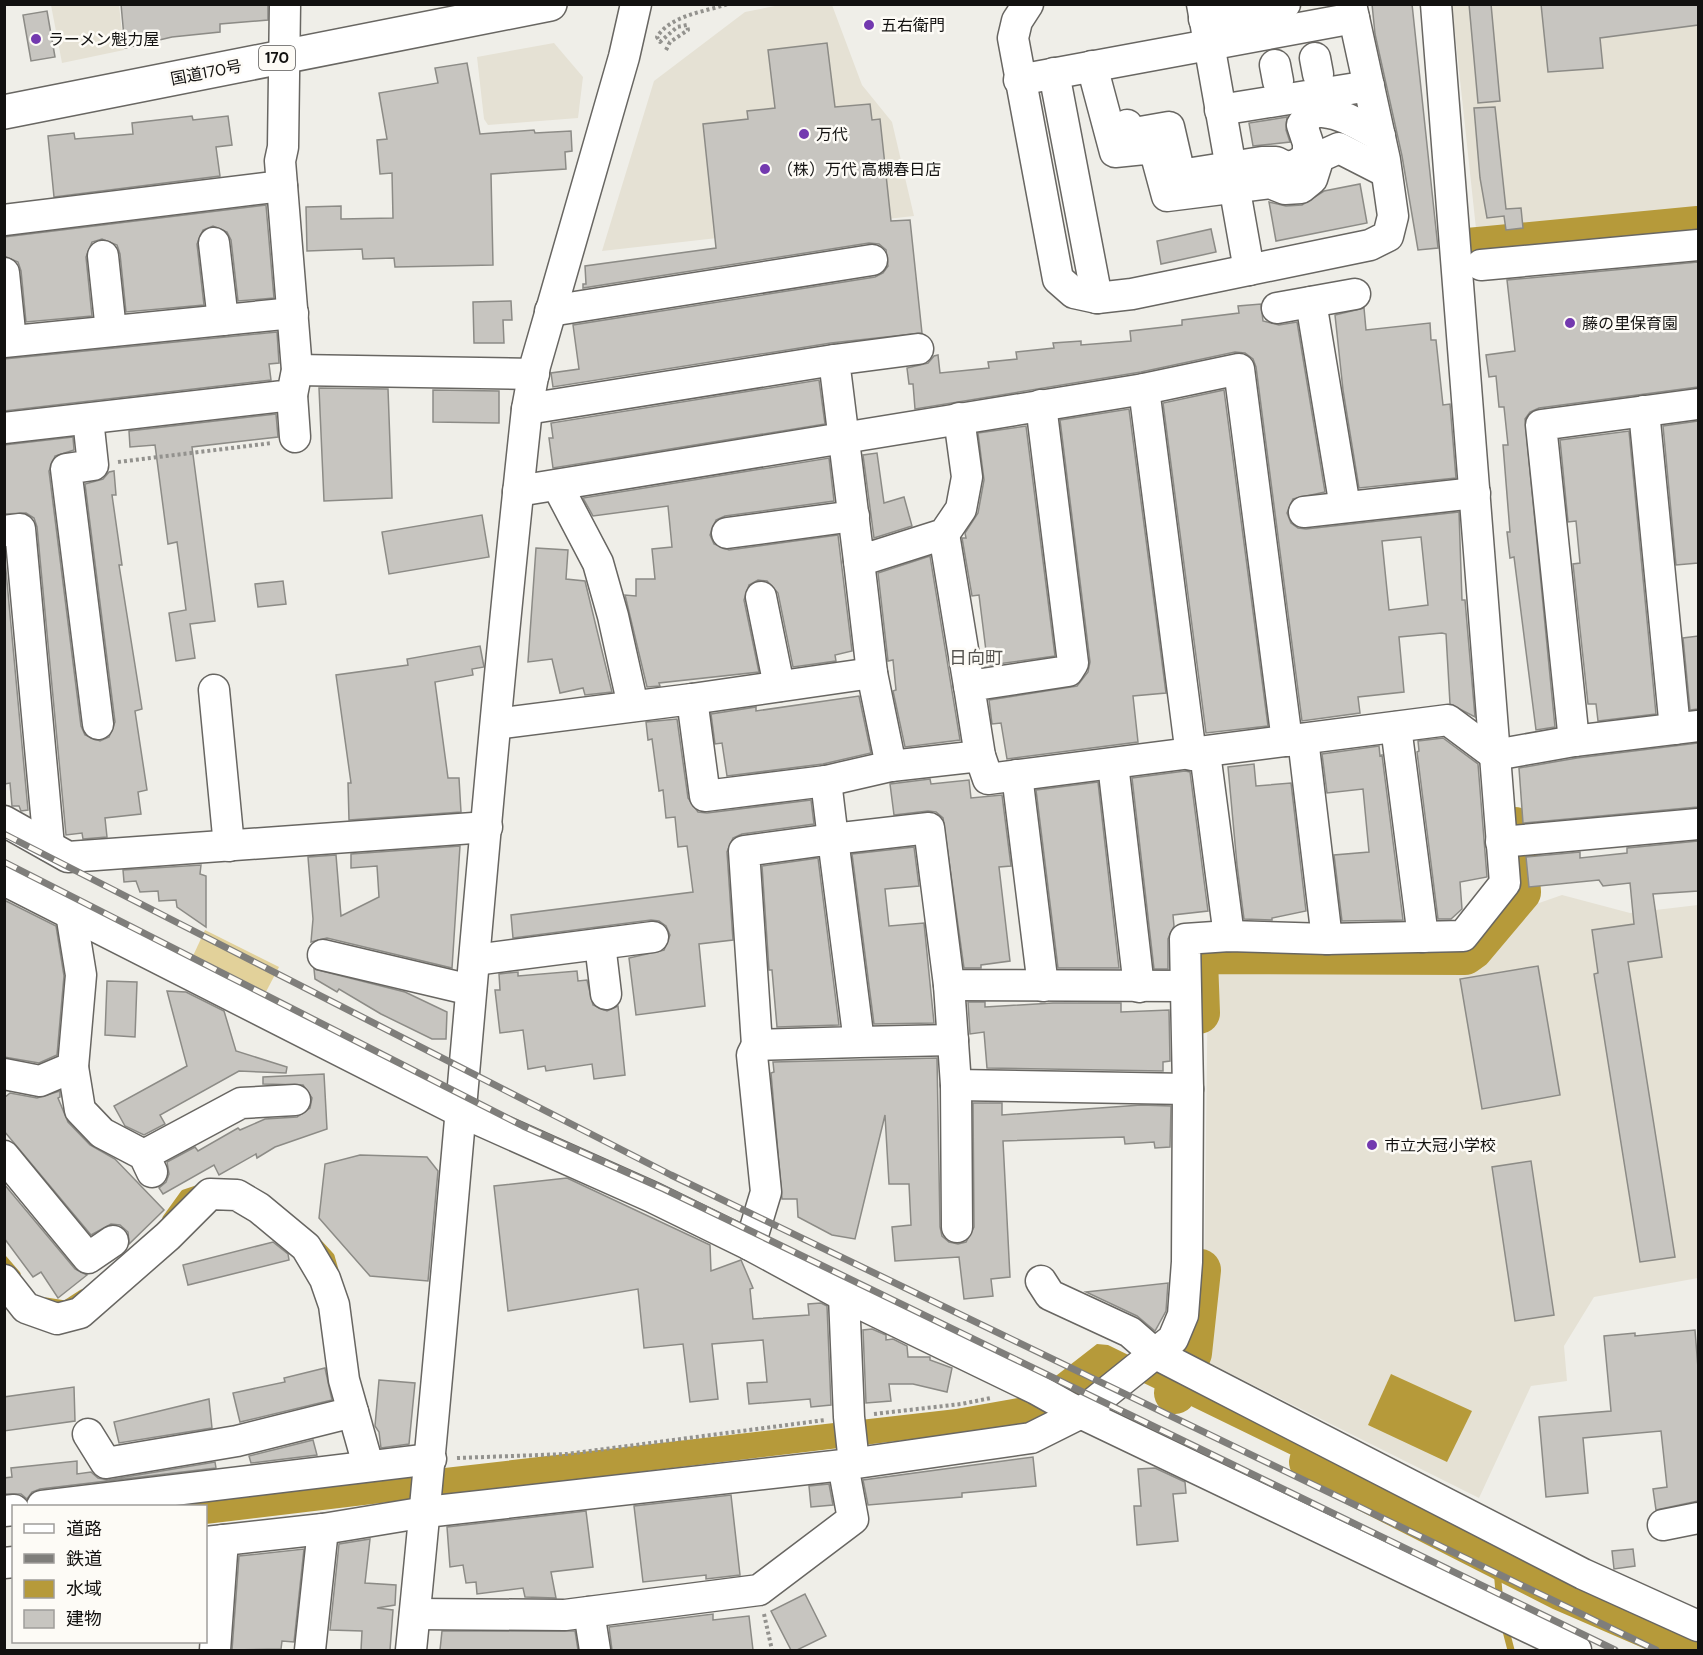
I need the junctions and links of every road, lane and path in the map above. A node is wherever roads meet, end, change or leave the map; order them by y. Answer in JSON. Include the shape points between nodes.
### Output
{"nodes":[{"id":1,"x":285,"y":4,"type":"edge"},
{"id":2,"x":550,"y":4,"type":"edge"},
{"id":3,"x":636,"y":4,"type":"edge"},
{"id":4,"x":728,"y":4,"type":"edge"},
{"id":5,"x":1028,"y":4,"type":"edge"},
{"id":6,"x":1285,"y":4,"type":"edge"},
{"id":7,"x":1436,"y":4,"type":"edge"},
{"id":8,"x":1353,"y":11,"type":"edge"},
{"id":9,"x":468,"y":13,"type":"edge"},
{"id":10,"x":1205,"y":23,"type":"edge"},
{"id":11,"x":666,"y":50,"type":"dead end"},
{"id":12,"x":284,"y":57,"type":"junction"},
{"id":13,"x":1102,"y":64,"type":"junction"},
{"id":14,"x":1054,"y":73,"type":"junction"},
{"id":15,"x":1367,"y":76,"type":"junction"},
{"id":16,"x":1019,"y":80,"type":"junction"},
{"id":17,"x":1218,"y":100,"type":"junction"},
{"id":18,"x":4,"y":112,"type":"edge"},
{"id":19,"x":1380,"y":136,"type":"junction"},
{"id":20,"x":1386,"y":172,"type":"junction"},
{"id":21,"x":1232,"y":177,"type":"junction"},
{"id":22,"x":282,"y":186,"type":"junction"},
{"id":23,"x":4,"y":220,"type":"edge"},
{"id":24,"x":214,"y":243,"type":"dead end"},
{"id":25,"x":1698,"y":245,"type":"edge"},
{"id":26,"x":103,"y":256,"type":"dead end"},
{"id":27,"x":872,"y":260,"type":"dead end"},
{"id":28,"x":1481,"y":265,"type":"dead end"},
{"id":29,"x":1249,"y":270,"type":"junction"},
{"id":30,"x":4,"y":273,"type":"edge"},
{"id":31,"x":1355,"y":294,"type":"dead end"},
{"id":32,"x":1097,"y":298,"type":"junction"},
{"id":33,"x":1311,"y":302,"type":"junction"},
{"id":34,"x":1277,"y":308,"type":"dead end"},
{"id":35,"x":550,"y":311,"type":"junction"},
{"id":36,"x":293,"y":313,"type":"junction"},
{"id":37,"x":223,"y":320,"type":"junction"},
{"id":38,"x":111,"y":331,"type":"junction"},
{"id":39,"x":8,"y":341,"type":"edge"},
{"id":40,"x":918,"y":349,"type":"dead end"},
{"id":41,"x":834,"y":360,"type":"junction"},
{"id":42,"x":534,"y":374,"type":"junction"},
{"id":43,"x":294,"y":383,"type":"junction"},
{"id":44,"x":1144,"y":389,"type":"junction"},
{"id":45,"x":1698,"y":404,"type":"edge"},
{"id":46,"x":1041,"y":405,"type":"junction"},
{"id":47,"x":527,"y":409,"type":"junction"},
{"id":48,"x":1644,"y":411,"type":"junction"},
{"id":49,"x":959,"y":418,"type":"junction"},
{"id":50,"x":88,"y":419,"type":"junction"},
{"id":51,"x":4,"y":428,"type":"edge"},
{"id":52,"x":295,"y":436,"type":"joint"},
{"id":53,"x":843,"y":438,"type":"junction"},
{"id":54,"x":93,"y":465,"type":"junction"},
{"id":55,"x":557,"y":485,"type":"junction"},
{"id":56,"x":518,"y":491,"type":"junction"},
{"id":57,"x":1475,"y":492,"type":"junction"},
{"id":58,"x":1345,"y":507,"type":"junction"},
{"id":59,"x":1304,"y":512,"type":"dead end"},
{"id":60,"x":854,"y":516,"type":"junction"},
{"id":61,"x":4,"y":531,"type":"edge"},
{"id":62,"x":728,"y":533,"type":"dead end"},
{"id":63,"x":944,"y":534,"type":"junction"},
{"id":64,"x":860,"y":561,"type":"junction"},
{"id":65,"x":760,"y":597,"type":"dead end"},
{"id":66,"x":872,"y":673,"type":"junction"},
{"id":67,"x":779,"y":686,"type":"junction"},
{"id":68,"x":969,"y":686,"type":"junction"},
{"id":69,"x":214,"y":690,"type":"dead end"},
{"id":70,"x":692,"y":699,"type":"junction"},
{"id":71,"x":633,"y":706,"type":"junction"},
{"id":72,"x":98,"y":724,"type":"dead end"},
{"id":73,"x":496,"y":724,"type":"junction"},
{"id":74,"x":1396,"y":726,"type":"junction"},
{"id":75,"x":1687,"y":728,"type":"edge"},
{"id":76,"x":1295,"y":740,"type":"junction"},
{"id":77,"x":1574,"y":741,"type":"junction"},
{"id":78,"x":1198,"y":754,"type":"junction"},
{"id":79,"x":1504,"y":754,"type":"junction"},
{"id":80,"x":980,"y":756,"type":"junction"},
{"id":81,"x":1113,"y":764,"type":"junction"},
{"id":82,"x":891,"y":766,"type":"junction"},
{"id":83,"x":1017,"y":775,"type":"junction"},
{"id":84,"x":826,"y":781,"type":"junction"},
{"id":85,"x":4,"y":821,"type":"edge"},
{"id":86,"x":1698,"y":824,"type":"edge"},
{"id":87,"x":487,"y":827,"type":"junction"},
{"id":88,"x":833,"y":838,"type":"junction"},
{"id":89,"x":1511,"y":841,"type":"junction"},
{"id":90,"x":49,"y":846,"type":"junction"},
{"id":91,"x":229,"y":846,"type":"junction"},
{"id":92,"x":4,"y":880,"type":"edge"},
{"id":93,"x":71,"y":912,"type":"junction"},
{"id":94,"x":1228,"y":936,"type":"junction"},
{"id":95,"x":653,"y":937,"type":"dead end"},
{"id":96,"x":1423,"y":937,"type":"junction"},
{"id":97,"x":1327,"y":939,"type":"junction"},
{"id":98,"x":600,"y":944,"type":"junction"},
{"id":99,"x":323,"y":955,"type":"dead end"},
{"id":100,"x":474,"y":960,"type":"junction"},
{"id":101,"x":949,"y":985,"type":"junction"},
{"id":102,"x":1043,"y":986,"type":"junction"},
{"id":103,"x":1185,"y":986,"type":"junction"},
{"id":104,"x":1139,"y":987,"type":"junction"},
{"id":105,"x":471,"y":990,"type":"junction"},
{"id":106,"x":606,"y":994,"type":"dead end"},
{"id":107,"x":953,"y":1040,"type":"junction"},
{"id":108,"x":859,"y":1042,"type":"junction"},
{"id":109,"x":757,"y":1045,"type":"junction"},
{"id":110,"x":73,"y":1067,"type":"junction"},
{"id":111,"x":4,"y":1074,"type":"edge"},
{"id":112,"x":956,"y":1084,"type":"junction"},
{"id":113,"x":1188,"y":1089,"type":"junction"},
{"id":114,"x":295,"y":1100,"type":"dead end"},
{"id":115,"x":459,"y":1111,"type":"junction"},
{"id":116,"x":4,"y":1156,"type":"edge"},
{"id":117,"x":957,"y":1227,"type":"dead end"},
{"id":118,"x":113,"y":1241,"type":"dead end"},
{"id":119,"x":750,"y":1245,"type":"junction"},
{"id":120,"x":4,"y":1280,"type":"edge"},
{"id":121,"x":1041,"y":1281,"type":"dead end"},
{"id":122,"x":844,"y":1296,"type":"junction"},
{"id":123,"x":1140,"y":1364,"type":"junction"},
{"id":124,"x":993,"y":1398,"type":"dead end"},
{"id":125,"x":1075,"y":1411,"type":"junction"},
{"id":126,"x":353,"y":1412,"type":"junction"},
{"id":127,"x":849,"y":1417,"type":"junction"},
{"id":128,"x":88,"y":1434,"type":"dead end"},
{"id":129,"x":431,"y":1460,"type":"junction"},
{"id":130,"x":849,"y":1464,"type":"junction"},
{"id":131,"x":368,"y":1465,"type":"junction"},
{"id":132,"x":50,"y":1505,"type":"edge"},
{"id":133,"x":426,"y":1512,"type":"junction"},
{"id":134,"x":1698,"y":1518,"type":"edge"},
{"id":135,"x":1663,"y":1525,"type":"dead end"},
{"id":136,"x":323,"y":1529,"type":"junction"},
{"id":137,"x":214,"y":1541,"type":"edge"},
{"id":138,"x":759,"y":1590,"type":"junction"},
{"id":139,"x":590,"y":1612,"type":"junction"},
{"id":140,"x":415,"y":1614,"type":"junction"},
{"id":141,"x":1698,"y":1626,"type":"edge"},
{"id":142,"x":215,"y":1650,"type":"edge"},
{"id":143,"x":310,"y":1650,"type":"edge"},
{"id":144,"x":411,"y":1650,"type":"edge"},
{"id":145,"x":595,"y":1650,"type":"edge"},
{"id":146,"x":772,"y":1650,"type":"edge"},
{"id":147,"x":1576,"y":1650,"type":"edge"}],
"edges":[{"from":1,"to":12,"type":"street"},
{"from":2,"to":9,"type":"highway","name":"国道170号","number":"170"},
{"from":3,"to":35,"type":"street"},
{"from":4,"to":11,"type":"path","via":[[684,17],[662,29],[657,37],[660,42],[677,27],[687,25],[688,30],[670,42]]},
{"from":5,"to":16,"type":"street","via":[[1017,21],[1013,38]]},
{"from":6,"to":10,"type":"street"},
{"from":7,"to":57,"type":"street"},
{"from":8,"to":10,"type":"street"},
{"from":8,"to":15,"type":"street"},
{"from":9,"to":12,"type":"highway","name":"国道170号","number":"170"},
{"from":10,"to":13,"type":"street"},
{"from":10,"to":17,"type":"street"},
{"from":12,"to":18,"type":"highway","name":"国道170号","number":"170"},
{"from":12,"to":22,"type":"street"},
{"from":13,"to":14,"type":"street"},
{"from":13,"to":21,"type":"street","via":[[1115,152],[1154,148],[1167,196]]},
{"from":14,"to":16,"type":"street"},
{"from":14,"to":32,"type":"street"},
{"from":15,"to":17,"type":"street"},
{"from":15,"to":17,"type":"street","via":[[1317,66],[1276,73]]},
{"from":15,"to":19,"type":"street"},
{"from":16,"to":32,"type":"street","via":[[1058,279],[1074,293]]},
{"from":17,"to":21,"type":"street"},
{"from":19,"to":20,"type":"street"},
{"from":19,"to":21,"type":"street","via":[[1342,115],[1312,112],[1302,125],[1308,157],[1286,167],[1262,162]]},
{"from":20,"to":21,"type":"street","via":[[1339,148],[1319,157],[1312,179],[1301,188],[1285,189]]},
{"from":20,"to":29,"type":"street","via":[[1393,216],[1388,236],[1370,245]]},
{"from":21,"to":29,"type":"street"},
{"from":22,"to":23,"type":"street"},
{"from":22,"to":36,"type":"street"},
{"from":24,"to":37,"type":"street"},
{"from":25,"to":28,"type":"street"},
{"from":26,"to":38,"type":"street"},
{"from":27,"to":35,"type":"street"},
{"from":29,"to":32,"type":"street"},
{"from":30,"to":39,"type":"street"},
{"from":31,"to":33,"type":"street"},
{"from":33,"to":34,"type":"street"},
{"from":33,"to":58,"type":"street"},
{"from":35,"to":42,"type":"street"},
{"from":36,"to":37,"type":"street"},
{"from":36,"to":43,"type":"street"},
{"from":37,"to":38,"type":"street"},
{"from":38,"to":39,"type":"street"},
{"from":40,"to":41,"type":"street"},
{"from":41,"to":47,"type":"street"},
{"from":41,"to":53,"type":"street"},
{"from":42,"to":43,"type":"street"},
{"from":42,"to":47,"type":"street"},
{"from":43,"to":50,"type":"street"},
{"from":43,"to":52,"type":"street"},
{"from":44,"to":46,"type":"street"},
{"from":44,"to":76,"type":"street","via":[[1239,369]]},
{"from":44,"to":78,"type":"street"},
{"from":45,"to":48,"type":"street"},
{"from":46,"to":49,"type":"street"},
{"from":46,"to":68,"type":"street","via":[[1073,663],[1068,671]]},
{"from":47,"to":56,"type":"street"},
{"from":48,"to":75,"type":"street"},
{"from":48,"to":77,"type":"street","via":[[1541,425]]},
{"from":49,"to":53,"type":"street"},
{"from":49,"to":63,"type":"street","via":[[967,477],[961,509]]},
{"from":50,"to":51,"type":"street"},
{"from":50,"to":54,"type":"street"},
{"from":52,"to":54,"type":"path","via":[[289,441]]},
{"from":53,"to":55,"type":"street"},
{"from":53,"to":60,"type":"street"},
{"from":54,"to":72,"type":"street","via":[[66,469]]},
{"from":55,"to":56,"type":"street"},
{"from":55,"to":71,"type":"street","via":[[598,563]]},
{"from":56,"to":73,"type":"street"},
{"from":57,"to":58,"type":"street"},
{"from":57,"to":79,"type":"street"},
{"from":58,"to":59,"type":"street"},
{"from":60,"to":62,"type":"street"},
{"from":60,"to":64,"type":"street"},
{"from":61,"to":90,"type":"street","via":[[20,529]]},
{"from":63,"to":64,"type":"street"},
{"from":63,"to":68,"type":"street"},
{"from":64,"to":66,"type":"street"},
{"from":65,"to":67,"type":"street"},
{"from":66,"to":67,"type":"street"},
{"from":66,"to":82,"type":"street"},
{"from":67,"to":70,"type":"street"},
{"from":68,"to":80,"type":"street"},
{"from":69,"to":91,"type":"street"},
{"from":70,"to":71,"type":"street"},
{"from":70,"to":84,"type":"street","via":[[705,796]]},
{"from":71,"to":73,"type":"street"},
{"from":73,"to":87,"type":"street"},
{"from":74,"to":76,"type":"street"},
{"from":74,"to":79,"type":"street","via":[[1448,720]]},
{"from":74,"to":96,"type":"street"},
{"from":75,"to":77,"type":"street"},
{"from":76,"to":78,"type":"street"},
{"from":76,"to":97,"type":"street"},
{"from":77,"to":79,"type":"street"},
{"from":78,"to":81,"type":"street"},
{"from":78,"to":94,"type":"street"},
{"from":79,"to":89,"type":"street"},
{"from":80,"to":82,"type":"street"},
{"from":80,"to":83,"type":"street","via":[[988,779]]},
{"from":81,"to":83,"type":"street"},
{"from":81,"to":104,"type":"street"},
{"from":82,"to":84,"type":"street"},
{"from":83,"to":102,"type":"street"},
{"from":84,"to":88,"type":"street"},
{"from":85,"to":90,"type":"street"},
{"from":86,"to":89,"type":"street"},
{"from":87,"to":91,"type":"street"},
{"from":87,"to":100,"type":"street"},
{"from":88,"to":101,"type":"street","via":[[929,828]]},
{"from":88,"to":108,"type":"street"},
{"from":88,"to":109,"type":"street","via":[[744,851]]},
{"from":89,"to":96,"type":"street","via":[[1505,883],[1463,936]]},
{"from":90,"to":91,"type":"street","via":[[68,857]]},
{"from":92,"to":93,"type":"street"},
{"from":93,"to":110,"type":"street","via":[[81,975]]},
{"from":93,"to":115,"type":"street"},
{"from":94,"to":97,"type":"street"},
{"from":94,"to":103,"type":"street","via":[[1185,939]]},
{"from":95,"to":98,"type":"street"},
{"from":96,"to":97,"type":"street"},
{"from":98,"to":100,"type":"street"},
{"from":98,"to":106,"type":"street"},
{"from":99,"to":105,"type":"street"},
{"from":100,"to":105,"type":"street"},
{"from":101,"to":102,"type":"street"},
{"from":101,"to":107,"type":"street"},
{"from":102,"to":104,"type":"street"},
{"from":103,"to":104,"type":"street"},
{"from":103,"to":113,"type":"street"},
{"from":105,"to":115,"type":"street"},
{"from":107,"to":108,"type":"street"},
{"from":107,"to":112,"type":"street"},
{"from":108,"to":109,"type":"street"},
{"from":109,"to":119,"type":"street","via":[[752,1055],[766,1192]]},
{"from":110,"to":111,"type":"street","via":[[40,1081]]},
{"from":110,"to":114,"type":"street","via":[[80,1110],[102,1133],[148,1165],[241,1102]]},
{"from":112,"to":113,"type":"street"},
{"from":112,"to":117,"type":"street"},
{"from":113,"to":123,"type":"street","via":[[1183,1315],[1173,1339]]},
{"from":115,"to":119,"type":"street"},
{"from":115,"to":129,"type":"street"},
{"from":116,"to":118,"type":"street","via":[[88,1258]]},
{"from":119,"to":122,"type":"street"},
{"from":120,"to":126,"type":"street","via":[[26,1308],[57,1319],[80,1313],[210,1194],[237,1196],[259,1208],[306,1246],[326,1279]]},
{"from":121,"to":123,"type":"street","via":[[1050,1295],[1130,1332]]},
{"from":122,"to":125,"type":"street"},
{"from":122,"to":127,"type":"street"},
{"from":123,"to":125,"type":"street"},
{"from":123,"to":141,"type":"street","via":[[1185,1368],[1583,1574]]},
{"from":124,"to":127,"type":"path"},
{"from":125,"to":130,"type":"street","via":[[1031,1438]]},
{"from":125,"to":147,"type":"street"},
{"from":126,"to":128,"type":"street","via":[[237,1441],[106,1463]]},
{"from":126,"to":131,"type":"street"},
{"from":127,"to":129,"type":"path","via":[[567,1454]]},
{"from":127,"to":130,"type":"street"},
{"from":129,"to":131,"type":"street"},
{"from":129,"to":133,"type":"street"},
{"from":130,"to":133,"type":"street"},
{"from":130,"to":138,"type":"street","via":[[854,1519]]},
{"from":131,"to":132,"type":"street"},
{"from":133,"to":136,"type":"street"},
{"from":133,"to":140,"type":"street"},
{"from":134,"to":135,"type":"street"},
{"from":136,"to":137,"type":"street"},
{"from":136,"to":143,"type":"street"},
{"from":137,"to":142,"type":"street"},
{"from":138,"to":139,"type":"street"},
{"from":138,"to":146,"type":"path"},
{"from":139,"to":140,"type":"street"},
{"from":139,"to":145,"type":"street"},
{"from":140,"to":144,"type":"street"}]}
